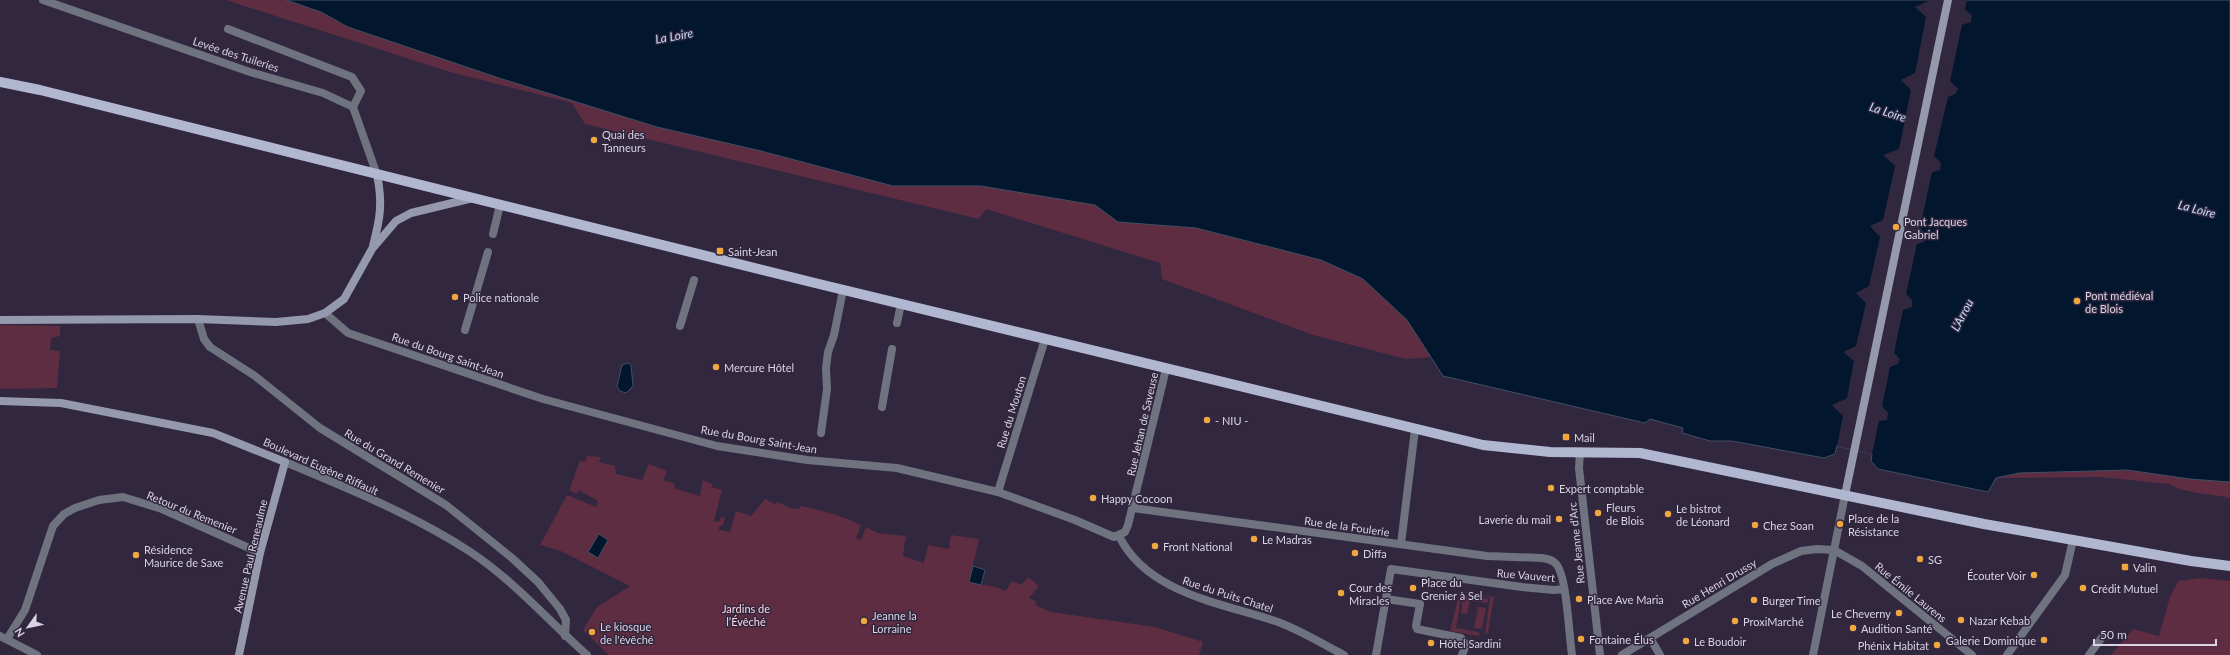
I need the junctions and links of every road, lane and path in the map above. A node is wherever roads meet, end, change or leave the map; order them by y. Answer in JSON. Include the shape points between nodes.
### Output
{"nodes":[{"id":1,"x":43,"y":0,"type":"edge"},
{"id":2,"x":1948,"y":0,"type":"edge"},
{"id":3,"x":228,"y":29,"type":"dead end"},
{"id":4,"x":0,"y":82,"type":"edge"},
{"id":5,"x":353,"y":107,"type":"junction"},
{"id":6,"x":378,"y":174,"type":"junction"},
{"id":7,"x":474,"y":198,"type":"junction"},
{"id":8,"x":500,"y":205,"type":"junction"},
{"id":9,"x":493,"y":234,"type":"dead end"},
{"id":10,"x":372,"y":249,"type":"junction"},
{"id":11,"x":488,"y":252,"type":"dead end"},
{"id":12,"x":694,"y":280,"type":"dead end"},
{"id":13,"x":843,"y":290,"type":"junction"},
{"id":14,"x":900,"y":304,"type":"junction"},
{"id":15,"x":325,"y":313,"type":"junction"},
{"id":16,"x":0,"y":320,"type":"edge"},
{"id":17,"x":198,"y":320,"type":"junction"},
{"id":18,"x":897,"y":323,"type":"dead end"},
{"id":19,"x":680,"y":326,"type":"dead end"},
{"id":20,"x":465,"y":330,"type":"dead end"},
{"id":21,"x":1044,"y":339,"type":"junction"},
{"id":22,"x":892,"y":348,"type":"dead end"},
{"id":23,"x":1166,"y":369,"type":"junction"},
{"id":24,"x":0,"y":401,"type":"edge"},
{"id":25,"x":882,"y":407,"type":"dead end"},
{"id":26,"x":1415,"y":429,"type":"junction"},
{"id":27,"x":821,"y":433,"type":"dead end"},
{"id":28,"x":1580,"y":452,"type":"junction"},
{"id":29,"x":285,"y":462,"type":"junction"},
{"id":30,"x":998,"y":492,"type":"junction"},
{"id":31,"x":1845,"y":495,"type":"junction"},
{"id":32,"x":1133,"y":508,"type":"junction"},
{"id":33,"x":1119,"y":536,"type":"junction"},
{"id":34,"x":2073,"y":540,"type":"junction"},
{"id":35,"x":1401,"y":544,"type":"junction"},
{"id":36,"x":1834,"y":550,"type":"junction"},
{"id":37,"x":260,"y":553,"type":"junction"},
{"id":38,"x":2230,"y":566,"type":"edge"},
{"id":39,"x":1564,"y":589,"type":"junction"},
{"id":40,"x":1386,"y":599,"type":"junction"},
{"id":41,"x":566,"y":636,"type":"junction"},
{"id":42,"x":2103,"y":636,"type":"dead end"},
{"id":43,"x":3,"y":637,"type":"edge"},
{"id":44,"x":1650,"y":638,"type":"junction"},
{"id":45,"x":37,"y":655,"type":"edge"},
{"id":46,"x":239,"y":655,"type":"edge"},
{"id":47,"x":587,"y":655,"type":"edge"},
{"id":48,"x":1344,"y":655,"type":"edge"},
{"id":49,"x":1376,"y":655,"type":"edge"},
{"id":50,"x":1462,"y":655,"type":"edge"},
{"id":51,"x":1572,"y":655,"type":"edge"},
{"id":52,"x":1600,"y":655,"type":"edge"},
{"id":53,"x":1622,"y":655,"type":"edge"},
{"id":54,"x":1660,"y":655,"type":"edge"},
{"id":55,"x":1813,"y":655,"type":"edge"},
{"id":56,"x":1972,"y":655,"type":"edge"},
{"id":57,"x":2007,"y":655,"type":"edge"},
{"id":58,"x":2089,"y":655,"type":"edge"}],
"edges":[{"from":1,"to":5,"type":"street","name":"Levée des Tuileries","via":[[250,72],[323,94]]},
{"from":2,"to":31,"type":"main road"},
{"from":3,"to":5,"type":"street","via":[[352,76],[361,91]]},
{"from":4,"to":6,"type":"main road"},
{"from":5,"to":6,"type":"street"},
{"from":6,"to":7,"type":"main road"},
{"from":6,"to":10,"type":"main road","via":[[382,195],[381,214]]},
{"from":7,"to":8,"type":"main road"},
{"from":7,"to":10,"type":"main road","via":[[410,214],[396,221]]},
{"from":8,"to":9,"type":"street"},
{"from":8,"to":13,"type":"main road"},
{"from":10,"to":15,"type":"main road","via":[[344,298]]},
{"from":11,"to":20,"type":"street"},
{"from":12,"to":19,"type":"street"},
{"from":13,"to":14,"type":"main road"},
{"from":13,"to":27,"type":"street","via":[[828,352],[827,389]]},
{"from":14,"to":18,"type":"street"},
{"from":14,"to":21,"type":"main road"},
{"from":15,"to":17,"type":"main road","via":[[308,319],[276,322]]},
{"from":15,"to":30,"type":"street","name":"Rue du Bourg Saint-Jean","via":[[348,333],[542,399],[702,442],[807,460],[898,468]]},
{"from":16,"to":17,"type":"main road"},
{"from":17,"to":41,"type":"street","name":"Rue du Grand Remenier","via":[[204,339],[210,347],[255,376],[320,428],[446,505],[512,558],[538,582],[560,609],[566,620]]},
{"from":21,"to":23,"type":"main road"},
{"from":21,"to":30,"type":"street","name":"Rue du Mouton"},
{"from":22,"to":25,"type":"street"},
{"from":23,"to":26,"type":"main road"},
{"from":23,"to":32,"type":"street","name":"Rue Jehan de Saveuse"},
{"from":24,"to":29,"type":"main road","name":"Boulevard Eugène Riffault","via":[[61,403],[213,433]]},
{"from":26,"to":28,"type":"main road","via":[[1512,450]]},
{"from":26,"to":35,"type":"street"},
{"from":28,"to":31,"type":"main road","via":[[1640,453]]},
{"from":28,"to":52,"type":"street","name":"Rue Jeanne d'Arc","via":[[1579,468]]},
{"from":29,"to":37,"type":"main road","name":"Avenue Paul Reneaulme"},
{"from":29,"to":41,"type":"street","name":"Boulevard Eugène Riffault","via":[[417,521],[469,551],[509,583]]},
{"from":30,"to":33,"type":"street","name":"Rue du Bourg Saint-Jean","via":[[1075,520],[1110,537]]},
{"from":31,"to":34,"type":"main road"},
{"from":31,"to":36,"type":"street"},
{"from":32,"to":33,"type":"street","via":[[1125,532]]},
{"from":32,"to":35,"type":"street","name":"Rue de la Foulerie"},
{"from":33,"to":48,"type":"street","name":"Rue du Puits Chatel","via":[[1133,558],[1164,583],[1228,608],[1276,621]]},
{"from":34,"to":38,"type":"main road"},
{"from":34,"to":57,"type":"street","via":[[2065,575]]},
{"from":35,"to":39,"type":"street","name":"Rue de la Foulerie","via":[[1487,556],[1542,558],[1556,564]]},
{"from":36,"to":44,"type":"street","name":"Rue Henri Drussy","via":[[1801,551],[1782,559]]},
{"from":36,"to":55,"type":"street"},
{"from":36,"to":56,"type":"street","name":"Rue Émile Laurens","via":[[1862,566]]},
{"from":37,"to":43,"type":"street","name":"Retour du Remenier","via":[[162,509],[123,497],[99,500],[64,514],[54,526],[25,610]]},
{"from":37,"to":46,"type":"main road","name":"Avenue Paul Reneaulme"},
{"from":39,"to":40,"type":"street","name":"Rue Vauvert","via":[[1522,587],[1391,569]]},
{"from":39,"to":51,"type":"street"},
{"from":40,"to":49,"type":"street"},
{"from":40,"to":50,"type":"street","via":[[1420,604],[1417,629],[1461,638],[1466,643]]},
{"from":41,"to":47,"type":"street","name":"Boulevard Eugène Riffault"},
{"from":42,"to":58,"type":"street"},
{"from":43,"to":45,"type":"street"},
{"from":44,"to":53,"type":"street","name":"Rue Henri Drussy"},
{"from":44,"to":54,"type":"street"}]}
